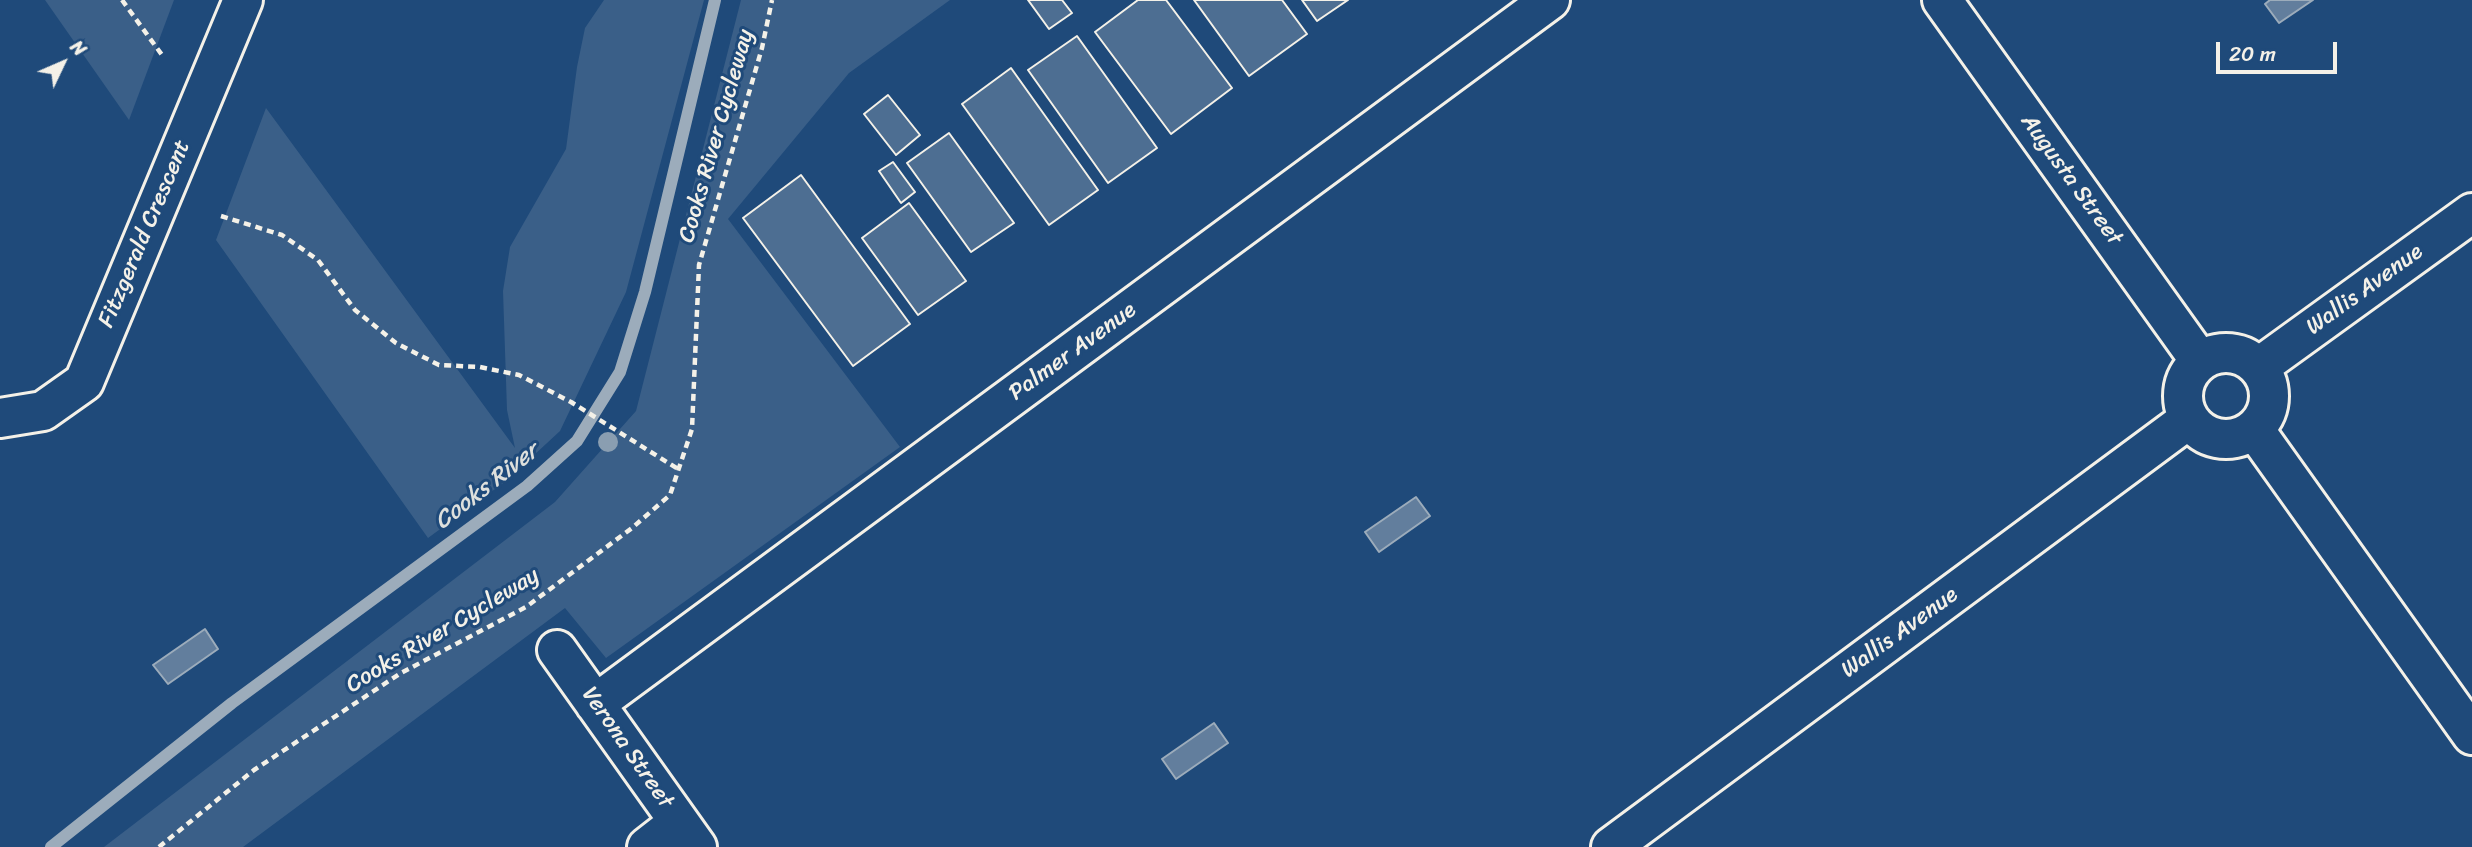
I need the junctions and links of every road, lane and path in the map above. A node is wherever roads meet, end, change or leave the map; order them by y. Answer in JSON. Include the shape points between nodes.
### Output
{"nodes":[{"id":1,"x":122,"y":0,"type":"edge"},
{"id":2,"x":243,"y":0,"type":"edge"},
{"id":3,"x":772,"y":0,"type":"edge"},
{"id":4,"x":1550,"y":0,"type":"edge"},
{"id":5,"x":1942,"y":0,"type":"edge"},
{"id":6,"x":162,"y":55,"type":"dead end"},
{"id":7,"x":2472,"y":213,"type":"edge"},
{"id":8,"x":221,"y":216,"type":"dead end"},
{"id":9,"x":2200,"y":361,"type":"junction"},
{"id":10,"x":2259,"y":368,"type":"junction"},
{"id":11,"x":0,"y":418,"type":"edge"},
{"id":12,"x":2189,"y":419,"type":"junction"},
{"id":13,"x":2254,"y":429,"type":"junction"},
{"id":14,"x":678,"y":469,"type":"junction"},
{"id":15,"x":556,"y":650,"type":"dead end"},
{"id":16,"x":595,"y":705,"type":"junction"},
{"id":17,"x":2472,"y":735,"type":"edge"},
{"id":18,"x":688,"y":835,"type":"edge"},
{"id":19,"x":159,"y":847,"type":"edge"},
{"id":20,"x":647,"y":847,"type":"edge"},
{"id":21,"x":1611,"y":847,"type":"edge"}],
"edges":[{"from":1,"to":6,"type":"path"},
{"from":2,"to":11,"type":"street","name":"Fitzgerald Crescent","via":[[84,382],[43,411]]},
{"from":3,"to":14,"type":"path","name":"Cooks River Cycleway","via":[[699,265],[692,429]]},
{"from":4,"to":16,"type":"street","name":"Palmer Avenue"},
{"from":5,"to":9,"type":"street","name":"Augusta Street"},
{"from":7,"to":10,"type":"street","name":"Wallis Avenue"},
{"from":8,"to":14,"type":"path","via":[[282,235],[318,260],[355,310],[396,343],[439,365],[519,375]]},
{"from":9,"to":10,"type":"street","via":[[2224,352],[2249,359]]},
{"from":9,"to":12,"type":"street","via":[[2183,388]]},
{"from":10,"to":13,"type":"street","via":[[2268,386],[2268,407]]},
{"from":12,"to":13,"type":"street","via":[[2213,437],[2241,437]]},
{"from":12,"to":21,"type":"street","name":"Wallis Avenue"},
{"from":13,"to":17,"type":"street"},
{"from":14,"to":19,"type":"path","name":"Cooks River Cycleway","via":[[670,495],[527,607],[401,673],[254,771]]},
{"from":15,"to":16,"type":"street","name":"Verona Street"},
{"from":16,"to":18,"type":"street","name":"Verona Street"},
{"from":18,"to":20,"type":"street"}]}
